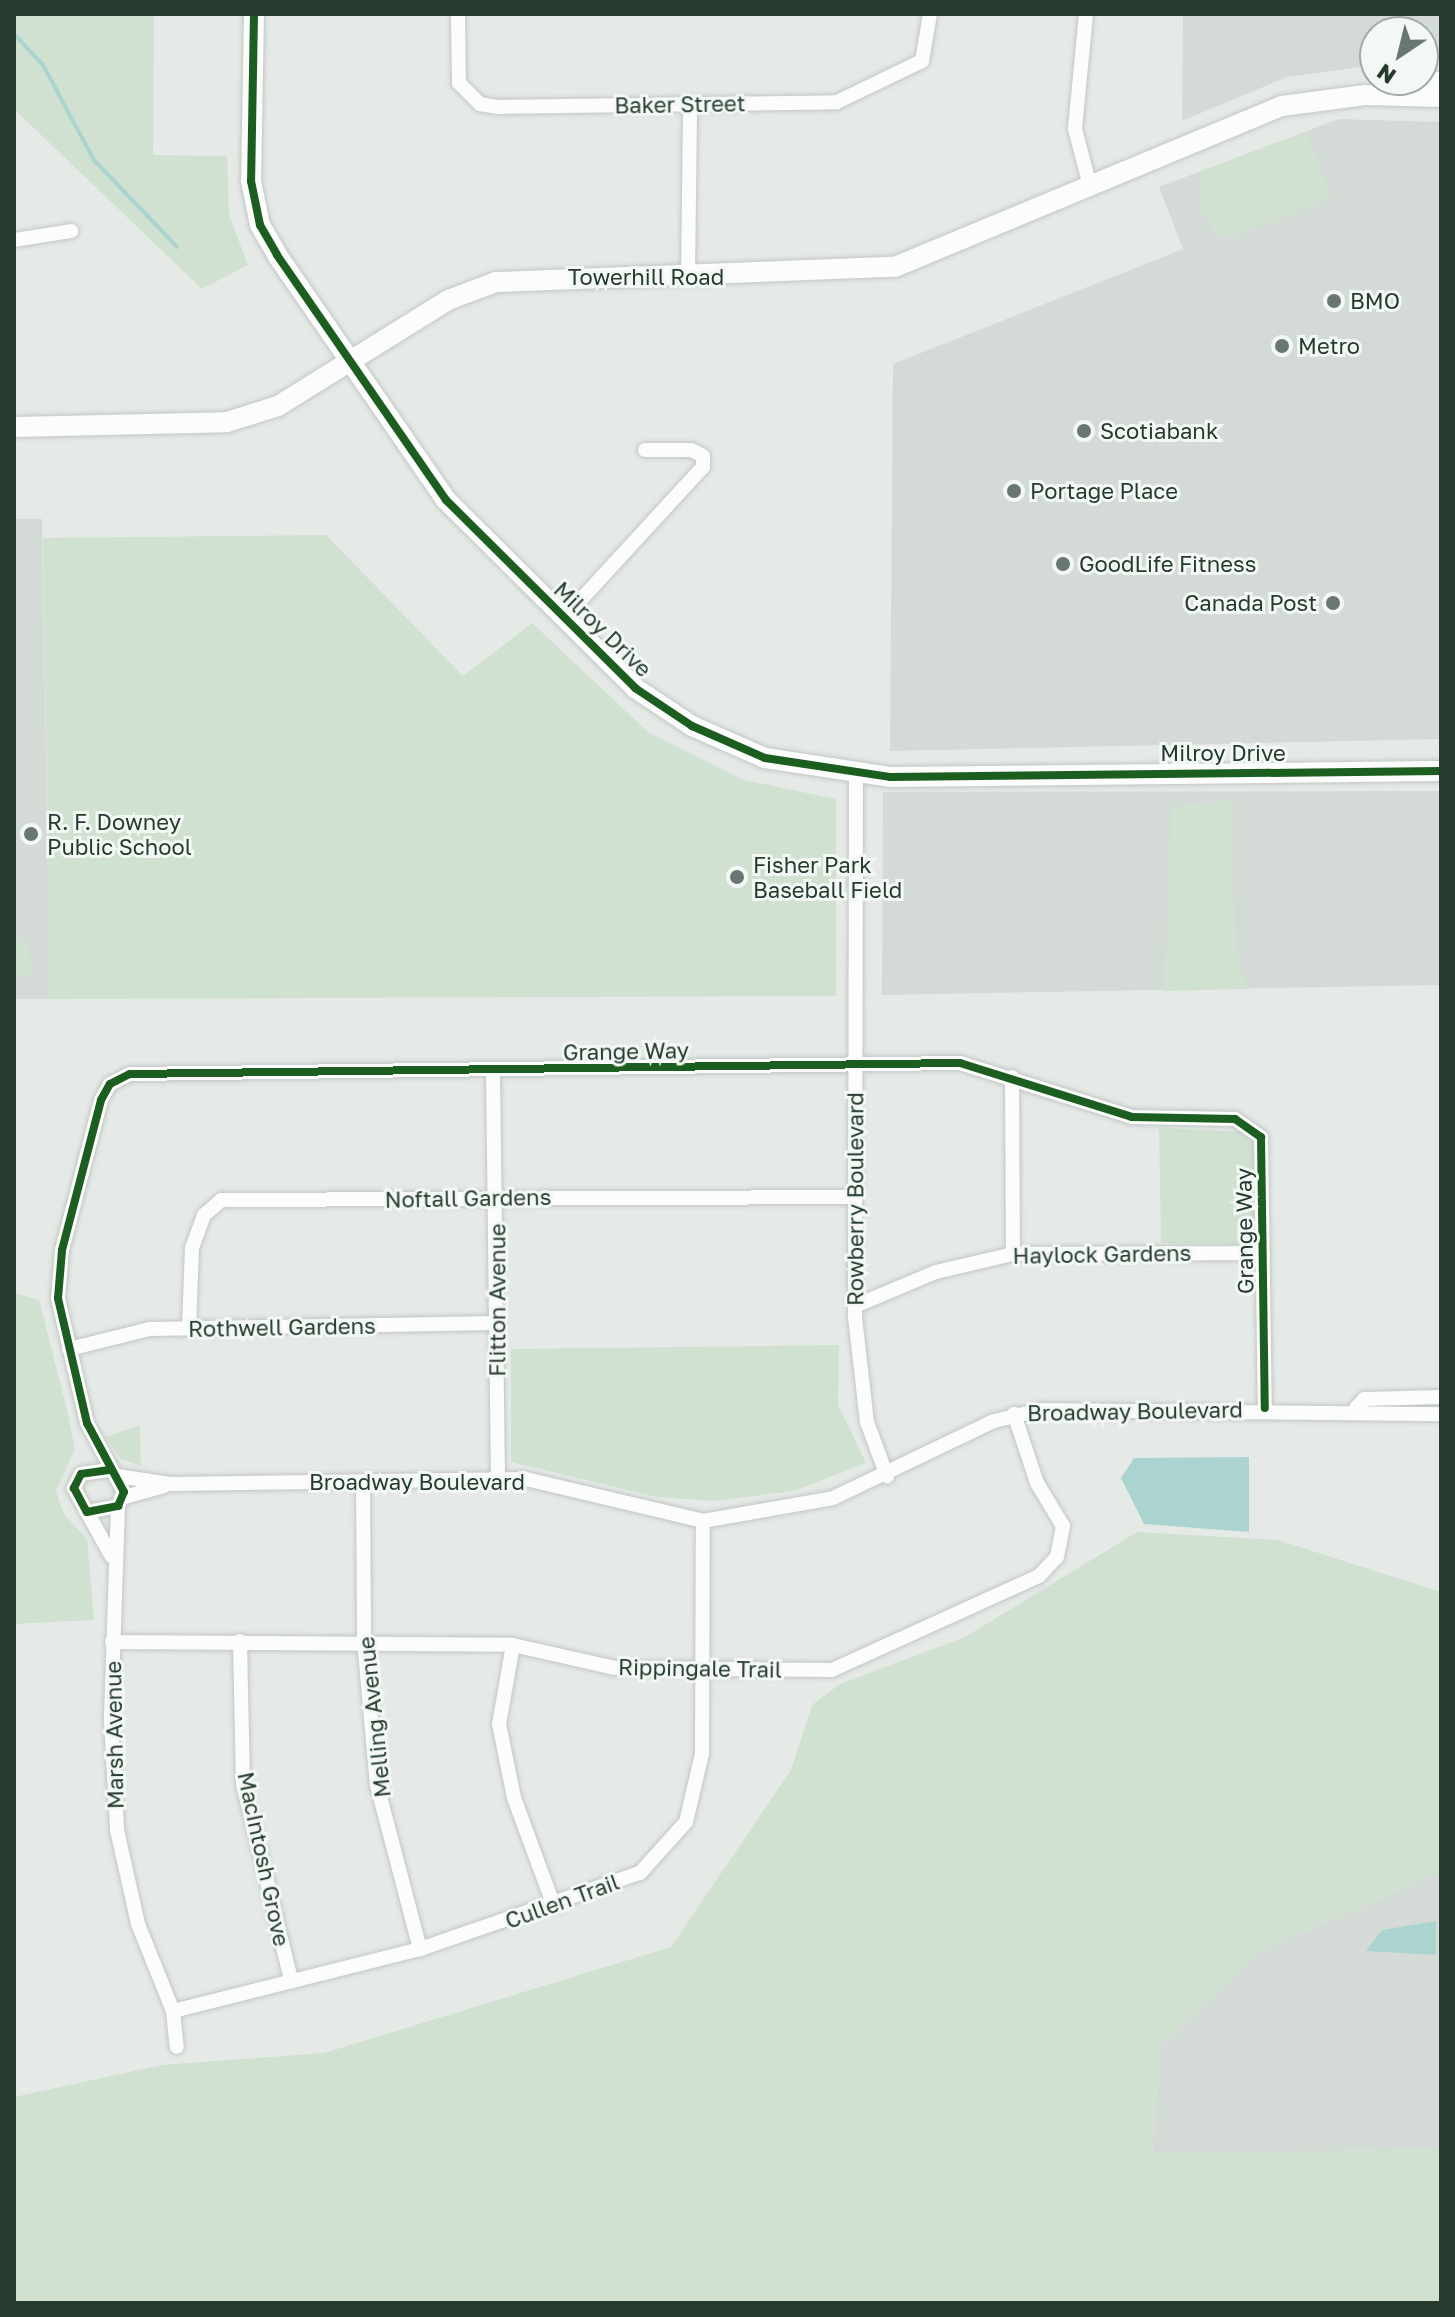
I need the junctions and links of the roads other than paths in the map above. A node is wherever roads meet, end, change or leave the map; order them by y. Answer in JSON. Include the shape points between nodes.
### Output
{"nodes":[{"id":1,"x":254,"y":14,"type":"edge"},
{"id":2,"x":458,"y":14,"type":"edge"},
{"id":3,"x":930,"y":14,"type":"edge"},
{"id":4,"x":1086,"y":14,"type":"edge"},
{"id":5,"x":1359,"y":83,"type":"edge"},
{"id":6,"x":1441,"y":97,"type":"edge"},
{"id":7,"x":690,"y":103,"type":"junction"},
{"id":8,"x":1282,"y":106,"type":"junction"},
{"id":9,"x":1090,"y":186,"type":"junction"},
{"id":10,"x":71,"y":231,"type":"dead end"},
{"id":11,"x":14,"y":240,"type":"edge"},
{"id":12,"x":688,"y":277,"type":"junction"},
{"id":13,"x":350,"y":364,"type":"junction"},
{"id":14,"x":14,"y":427,"type":"edge"},
{"id":15,"x":645,"y":450,"type":"dead end"},
{"id":16,"x":565,"y":617,"type":"junction"},
{"id":17,"x":1441,"y":771,"type":"edge"},
{"id":18,"x":856,"y":774,"type":"junction"},
{"id":19,"x":856,"y":1065,"type":"junction"},
{"id":20,"x":493,"y":1072,"type":"junction"},
{"id":21,"x":1012,"y":1077,"type":"junction"},
{"id":22,"x":497,"y":1196,"type":"junction"},
{"id":23,"x":855,"y":1197,"type":"junction"},
{"id":24,"x":1263,"y":1253,"type":"junction"},
{"id":25,"x":1013,"y":1254,"type":"junction"},
{"id":26,"x":855,"y":1306,"type":"junction"},
{"id":27,"x":498,"y":1323,"type":"junction"},
{"id":28,"x":189,"y":1329,"type":"junction"},
{"id":29,"x":69,"y":1349,"type":"junction"},
{"id":30,"x":1441,"y":1397,"type":"edge"},
{"id":31,"x":1265,"y":1408,"type":"junction"},
{"id":32,"x":1356,"y":1408,"type":"junction"},
{"id":33,"x":1014,"y":1414,"type":"junction"},
{"id":34,"x":1441,"y":1414,"type":"edge"},
{"id":35,"x":91,"y":1431,"type":"junction"},
{"id":36,"x":113,"y":1473,"type":"junction"},
{"id":37,"x":81,"y":1474,"type":"junction"},
{"id":38,"x":887,"y":1476,"type":"junction"},
{"id":39,"x":498,"y":1479,"type":"junction"},
{"id":40,"x":363,"y":1481,"type":"junction"},
{"id":41,"x":172,"y":1484,"type":"junction"},
{"id":42,"x":120,"y":1502,"type":"junction"},
{"id":43,"x":87,"y":1512,"type":"junction"},
{"id":44,"x":703,"y":1521,"type":"junction"},
{"id":45,"x":112,"y":1558,"type":"junction"},
{"id":46,"x":364,"y":1640,"type":"junction"},
{"id":47,"x":240,"y":1641,"type":"junction"},
{"id":48,"x":112,"y":1642,"type":"junction"},
{"id":49,"x":513,"y":1645,"type":"junction"},
{"id":50,"x":705,"y":1672,"type":"junction"},
{"id":51,"x":554,"y":1906,"type":"junction"},
{"id":52,"x":420,"y":1949,"type":"junction"},
{"id":53,"x":291,"y":1979,"type":"junction"},
{"id":54,"x":173,"y":2011,"type":"junction"},
{"id":55,"x":177,"y":2047,"type":"dead end"}],
"edges":[{"from":1,"to":13,"type":"street","name":"Milroy Drive","via":[[251,181],[258,216]]},
{"from":2,"to":7,"type":"street","name":"Baker Street","via":[[459,83],[480,104]]},
{"from":3,"to":7,"type":"street","name":"Baker Street","via":[[922,61],[837,102]]},
{"from":4,"to":9,"type":"street","via":[[1075,129]]},
{"from":5,"to":8,"type":"street","name":"Towerhill Road","via":[[1299,91]]},
{"from":6,"to":8,"type":"street","name":"Towerhill Road","via":[[1365,95]]},
{"from":7,"to":12,"type":"street"},
{"from":8,"to":9,"type":"street","name":"Towerhill Road"},
{"from":9,"to":12,"type":"street","name":"Towerhill Road","via":[[895,267]]},
{"from":10,"to":11,"type":"street"},
{"from":12,"to":13,"type":"street","name":"Towerhill Road","via":[[496,282],[448,300]]},
{"from":13,"to":14,"type":"street","name":"Towerhill Road","via":[[278,406],[227,422]]},
{"from":13,"to":16,"type":"street","name":"Milroy Drive","via":[[446,500]]},
{"from":15,"to":16,"type":"street","via":[[691,450],[703,456],[703,467]]},
{"from":16,"to":18,"type":"street","name":"Milroy Drive","via":[[635,688],[692,726],[765,758]]},
{"from":17,"to":18,"type":"street","name":"Milroy Drive"},
{"from":18,"to":19,"type":"street","name":"Rowberry Boulevard"},
{"from":19,"to":20,"type":"street","name":"Grange Way"},
{"from":19,"to":21,"type":"street","name":"Grange Way","via":[[960,1063]]},
{"from":19,"to":23,"type":"street","name":"Rowberry Boulevard"},
{"from":20,"to":22,"type":"street","name":"Flitton Avenue"},
{"from":20,"to":29,"type":"street","name":"Grange Way","via":[[117,1078],[101,1100],[62,1250],[58,1298]]},
{"from":21,"to":24,"type":"street","name":"Grange Way","via":[[1132,1117],[1235,1119],[1251,1127],[1261,1137]]},
{"from":21,"to":25,"type":"street"},
{"from":22,"to":23,"type":"street","name":"Noftall Gardens"},
{"from":22,"to":27,"type":"street","name":"Flitton Avenue"},
{"from":22,"to":28,"type":"street","name":"Noftall Gardens","via":[[221,1200],[195,1237]]},
{"from":23,"to":26,"type":"street","name":"Rowberry Boulevard"},
{"from":24,"to":25,"type":"street","name":"Haylock Gardens"},
{"from":24,"to":31,"type":"street","name":"Grange Way"},
{"from":25,"to":26,"type":"street","name":"Haylock Gardens","via":[[936,1272]]},
{"from":26,"to":38,"type":"street","name":"Rowberry Boulevard","via":[[858,1375]]},
{"from":27,"to":28,"type":"street","name":"Rothwell Gardens"},
{"from":27,"to":39,"type":"street","name":"Flitton Avenue"},
{"from":28,"to":29,"type":"street","name":"Rothwell Gardens","via":[[150,1329]]},
{"from":29,"to":35,"type":"street","name":"Grange Way"},
{"from":30,"to":32,"type":"street","name":"Broadway Boulevard","via":[[1364,1399]]},
{"from":31,"to":32,"type":"street","name":"Broadway Boulevard"},
{"from":31,"to":33,"type":"street","name":"Broadway Boulevard"},
{"from":32,"to":34,"type":"street","name":"Broadway Boulevard"},
{"from":33,"to":38,"type":"street","name":"Broadway Boulevard"},
{"from":33,"to":50,"type":"street","name":"Rippingale Trail","via":[[1037,1483],[1063,1526],[1057,1557],[1039,1576],[832,1670]]},
{"from":35,"to":36,"type":"street","name":"Grange Way"},
{"from":35,"to":37,"type":"street","name":"Grange Way"},
{"from":36,"to":37,"type":"street","name":"Broadway Boulevard"},
{"from":36,"to":41,"type":"street","name":"Broadway Boulevard"},
{"from":36,"to":42,"type":"street","name":"Grange Way"},
{"from":37,"to":43,"type":"street","name":"Marsh Avenue","via":[[74,1488]]},
{"from":38,"to":44,"type":"street","name":"Broadway Boulevard","via":[[765,1515]]},
{"from":39,"to":40,"type":"street","name":"Broadway Boulevard"},
{"from":39,"to":44,"type":"street","name":"Broadway Boulevard","via":[[526,1479]]},
{"from":40,"to":41,"type":"street","name":"Broadway Boulevard"},
{"from":40,"to":46,"type":"street","name":"Melling Avenue"},
{"from":41,"to":42,"type":"street","name":"Broadway Boulevard"},
{"from":42,"to":43,"type":"street","name":"Broadway Boulevard"},
{"from":42,"to":45,"type":"street","name":"Marsh Avenue"},
{"from":43,"to":45,"type":"street","name":"Marsh Avenue"},
{"from":44,"to":50,"type":"street","name":"Cullen Trail"},
{"from":45,"to":48,"type":"street","name":"Marsh Avenue"},
{"from":46,"to":47,"type":"street","name":"Rippingale Trail"},
{"from":46,"to":49,"type":"street","name":"Rippingale Trail"},
{"from":46,"to":52,"type":"street","name":"Melling Avenue","via":[[377,1785]]},
{"from":47,"to":48,"type":"street","name":"Rippingale Trail"},
{"from":47,"to":53,"type":"street","name":"MacIntosh Grove","via":[[243,1784]]},
{"from":48,"to":54,"type":"street","name":"Marsh Avenue","via":[[117,1830],[138,1924]]},
{"from":49,"to":50,"type":"street","name":"Rippingale Trail","via":[[615,1668]]},
{"from":49,"to":51,"type":"street","via":[[499,1724],[514,1798]]},
{"from":50,"to":51,"type":"street","name":"Cullen Trail","via":[[702,1754],[686,1822],[640,1873]]},
{"from":51,"to":52,"type":"street","name":"Cullen Trail"},
{"from":52,"to":53,"type":"street","name":"Cullen Trail"},
{"from":53,"to":54,"type":"street","name":"Cullen Trail"},
{"from":54,"to":55,"type":"street","name":"Marsh Avenue"}]}
